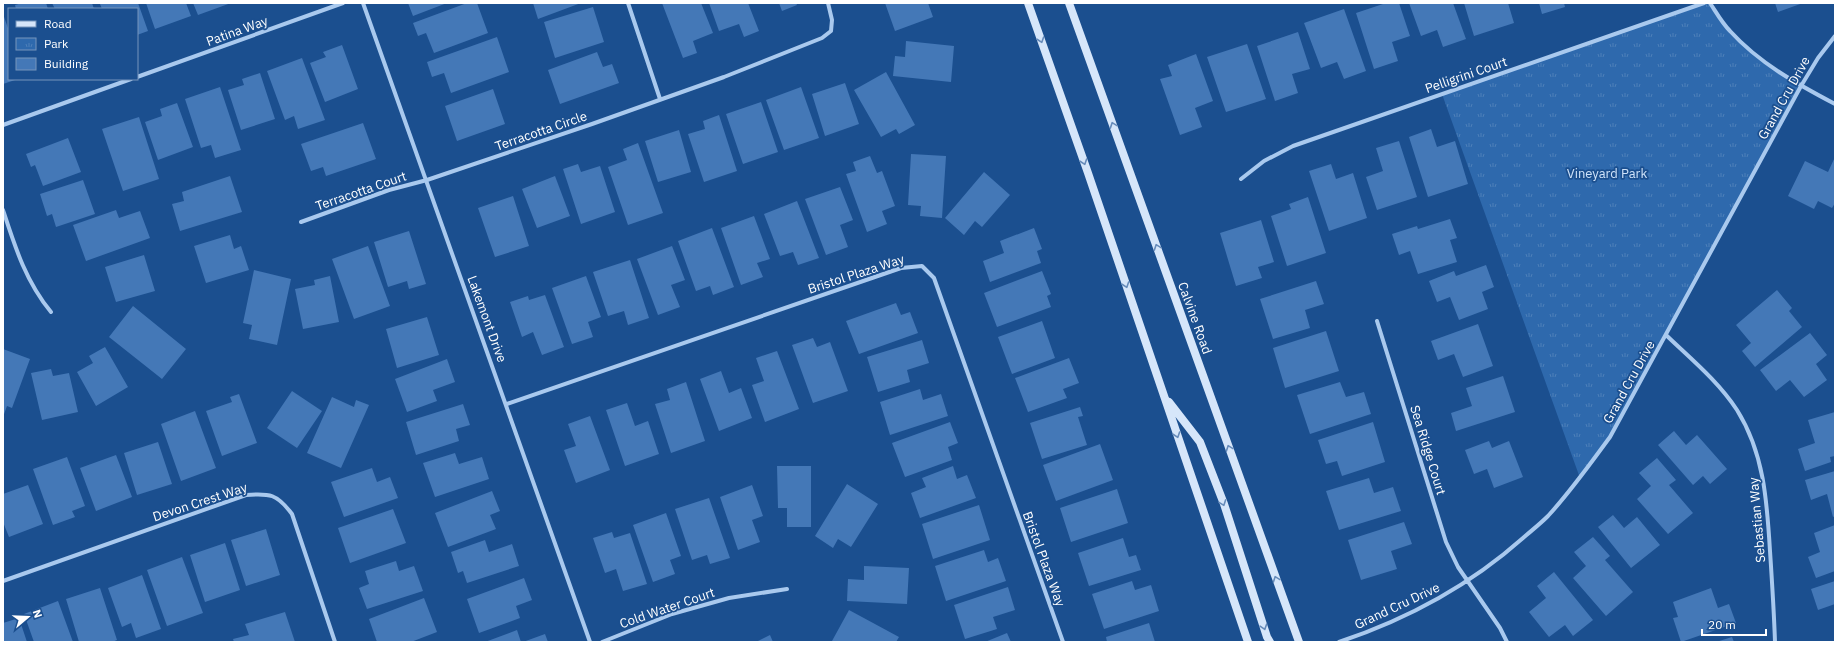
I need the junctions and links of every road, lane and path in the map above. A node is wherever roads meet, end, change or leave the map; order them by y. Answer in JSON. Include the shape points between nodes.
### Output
{"nodes":[{"id":1,"x":343,"y":3,"type":"edge"},
{"id":2,"x":363,"y":3,"type":"edge"},
{"id":3,"x":628,"y":3,"type":"edge"},
{"id":4,"x":828,"y":3,"type":"edge"},
{"id":5,"x":1028,"y":3,"type":"edge"},
{"id":6,"x":1069,"y":3,"type":"edge"},
{"id":7,"x":1704,"y":3,"type":"edge"},
{"id":8,"x":1710,"y":3,"type":"edge"},
{"id":9,"x":1835,"y":36,"type":"edge"},
{"id":10,"x":138,"y":77,"type":"edge"},
{"id":11,"x":129,"y":80,"type":"edge"},
{"id":12,"x":1801,"y":86,"type":"junction"},
{"id":13,"x":660,"y":99,"type":"junction"},
{"id":14,"x":1835,"y":104,"type":"edge"},
{"id":15,"x":3,"y":125,"type":"edge"},
{"id":16,"x":1242,"y":179,"type":"dead end"},
{"id":17,"x":427,"y":180,"type":"junction"},
{"id":18,"x":3,"y":210,"type":"edge"},
{"id":19,"x":301,"y":222,"type":"dead end"},
{"id":20,"x":51,"y":312,"type":"dead end"},
{"id":21,"x":1378,"y":321,"type":"dead end"},
{"id":22,"x":1666,"y":335,"type":"junction"},
{"id":23,"x":1164,"y":397,"type":"junction"},
{"id":24,"x":507,"y":404,"type":"junction"},
{"id":25,"x":3,"y":581,"type":"edge"},
{"id":26,"x":1468,"y":582,"type":"junction"},
{"id":27,"x":788,"y":589,"type":"dead end"},
{"id":28,"x":335,"y":642,"type":"edge"},
{"id":29,"x":590,"y":642,"type":"edge"},
{"id":30,"x":602,"y":642,"type":"edge"},
{"id":31,"x":1063,"y":642,"type":"edge"},
{"id":32,"x":1248,"y":642,"type":"edge"},
{"id":33,"x":1270,"y":642,"type":"edge"},
{"id":34,"x":1299,"y":642,"type":"edge"},
{"id":35,"x":1339,"y":642,"type":"edge"},
{"id":36,"x":1507,"y":642,"type":"edge"},
{"id":37,"x":1775,"y":642,"type":"edge"}],
"edges":[{"from":1,"to":10,"type":"street","name":"Patina Way"},
{"from":2,"to":17,"type":"street","name":"Lakemont Drive"},
{"from":3,"to":13,"type":"street"},
{"from":4,"to":13,"type":"street","name":"Terracotta Circle","via":[[832,20],[831,31],[822,38]]},
{"from":5,"to":23,"type":"main road","one_way":true},
{"from":34,"to":6,"type":"main road","name":"Calvine Road","one_way":true},
{"from":7,"to":16,"type":"street","name":"Pelligrini Court","via":[[1293,146],[1264,161]]},
{"from":8,"to":12,"type":"street","via":[[1728,30],[1753,54]]},
{"from":9,"to":12,"type":"street","name":"Grand Cru Drive"},
{"from":11,"to":15,"type":"street"},
{"from":12,"to":14,"type":"street"},
{"from":12,"to":22,"type":"street","name":"Grand Cru Drive"},
{"from":13,"to":17,"type":"street","name":"Terracotta Circle"},
{"from":17,"to":19,"type":"street","name":"Terracotta Court","via":[[389,190]]},
{"from":17,"to":24,"type":"street","name":"Lakemont Drive"},
{"from":18,"to":20,"type":"street","via":[[20,262]]},
{"from":21,"to":26,"type":"street","name":"Sea Ridge Court","via":[[1446,542]]},
{"from":22,"to":26,"type":"street","name":"Grand Cru Drive","via":[[1610,437],[1580,478],[1547,517],[1503,556]]},
{"from":22,"to":37,"type":"street","name":"Sebastian Way","via":[[1716,382],[1737,410],[1752,438],[1762,468],[1767,499]]},
{"from":23,"to":32,"type":"main road","one_way":true},
{"from":23,"to":33,"type":"main road","one_way":true,"via":[[1200,442],[1224,504]]},
{"from":24,"to":29,"type":"street","name":"Lakemont Drive"},
{"from":24,"to":31,"type":"street","name":"Bristol Plaza Way","via":[[901,268],[922,266],[934,278]]},
{"from":25,"to":28,"type":"street","name":"Devon Crest Way","via":[[246,495],[264,494],[274,496],[283,502],[292,514]]},
{"from":26,"to":35,"type":"street","name":"Grand Cru Drive","via":[[1386,625]]},
{"from":26,"to":36,"type":"street","name":"Sea Ridge Court"},
{"from":27,"to":30,"type":"street","name":"Cold Water Court","via":[[729,598],[672,614]]}]}
